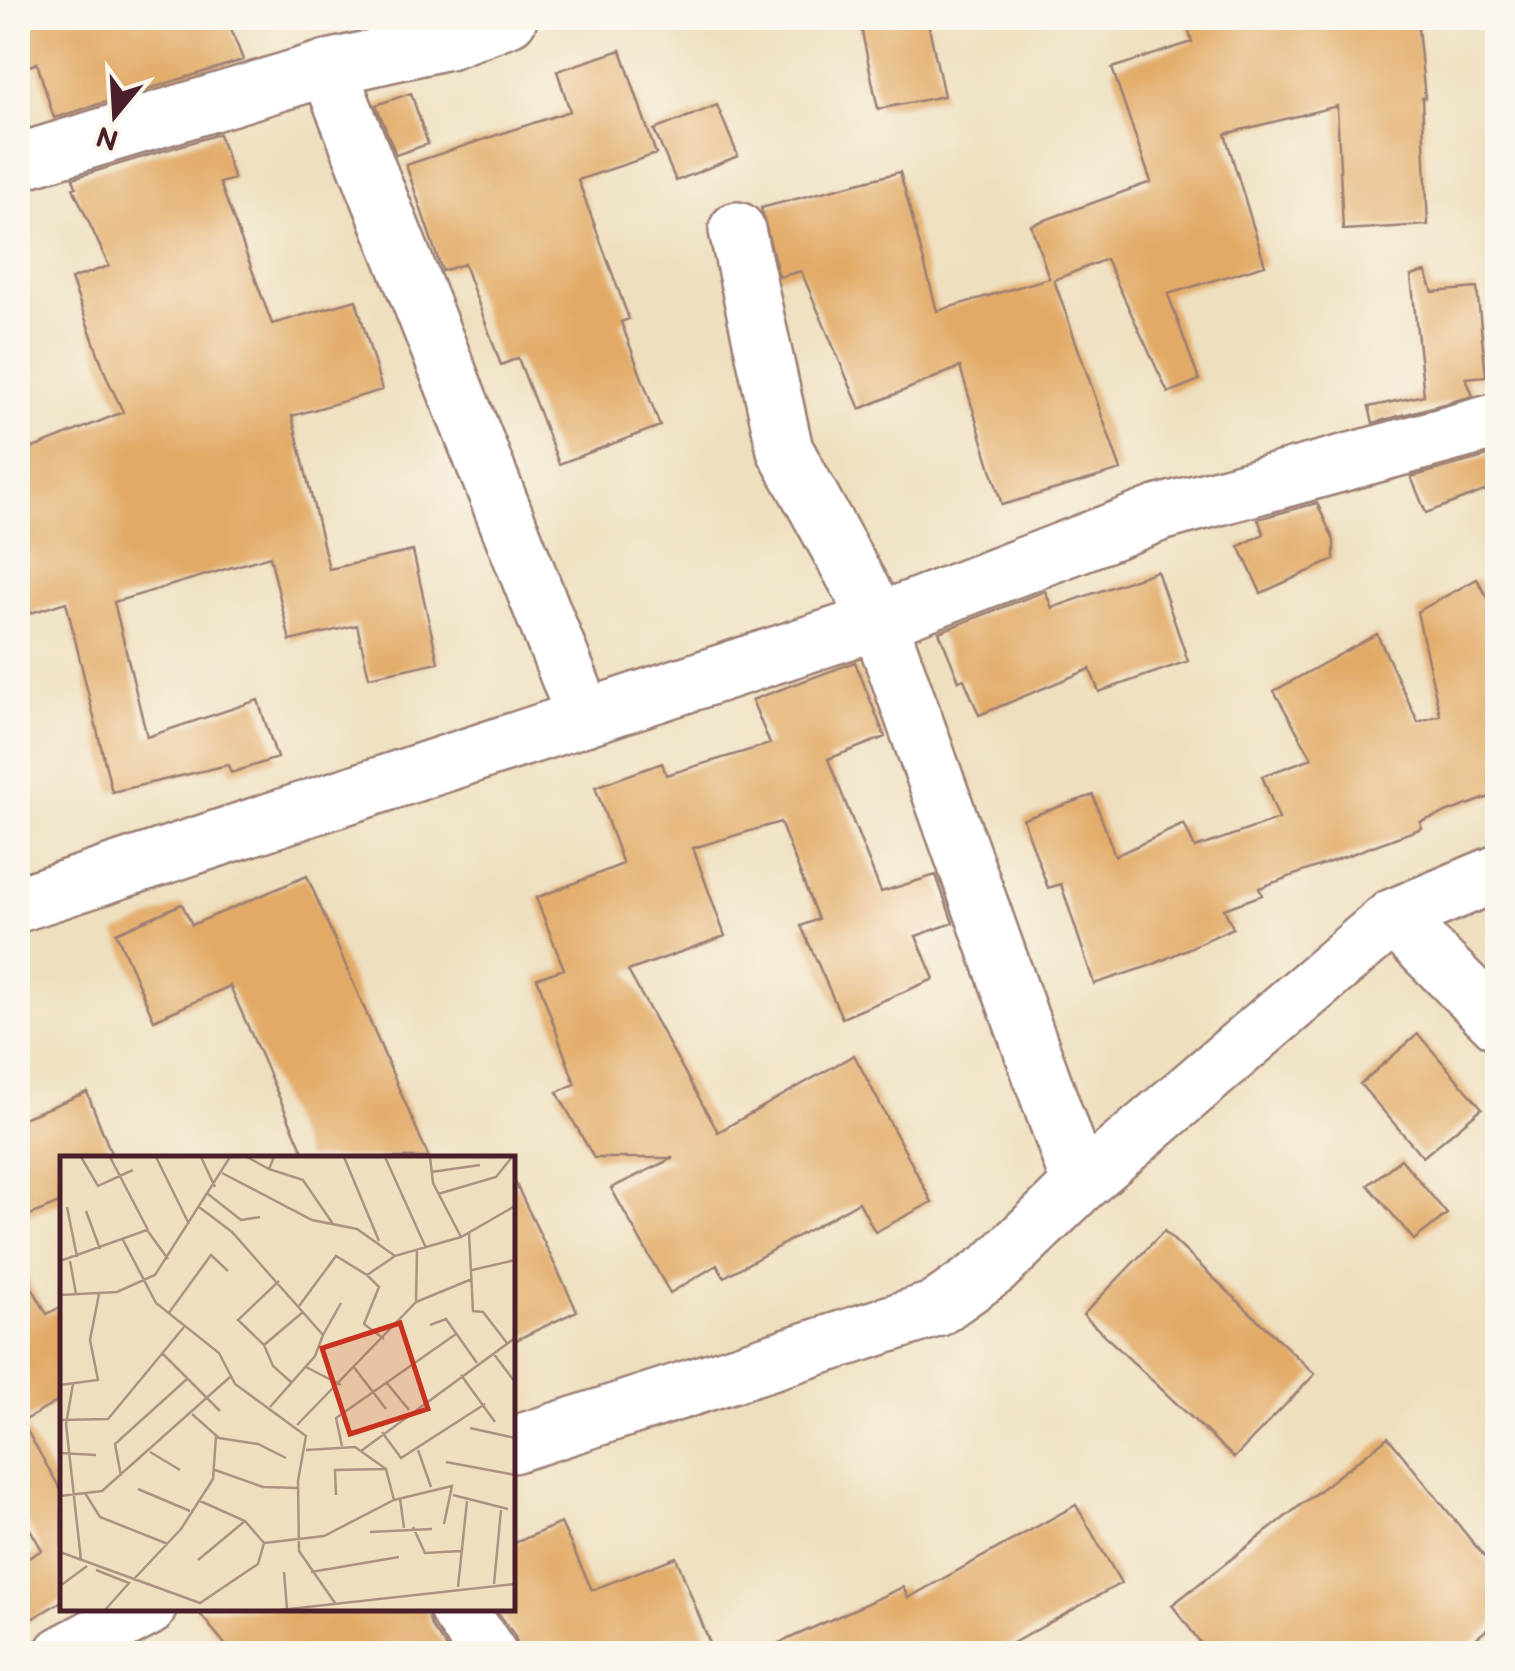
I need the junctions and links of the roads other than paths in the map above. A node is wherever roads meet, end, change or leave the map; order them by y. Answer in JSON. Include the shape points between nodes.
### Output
{"nodes":[{"id":1,"x":509,"y":18,"type":"edge"},
{"id":2,"x":328,"y":68,"type":"junction"},
{"id":3,"x":18,"y":162,"type":"edge"},
{"id":4,"x":736,"y":230,"type":"dead end"},
{"id":5,"x":1498,"y":421,"type":"edge"},
{"id":6,"x":879,"y":621,"type":"junction"},
{"id":7,"x":585,"y":718,"type":"junction"},
{"id":8,"x":1498,"y":873,"type":"edge"},
{"id":9,"x":18,"y":904,"type":"edge"},
{"id":10,"x":1393,"y":917,"type":"junction"},
{"id":11,"x":1498,"y":1022,"type":"edge"},
{"id":12,"x":1080,"y":1185,"type":"junction"},
{"id":13,"x":515,"y":1444,"type":"edge"},
{"id":14,"x":142,"y":1611,"type":"edge"},
{"id":15,"x":460,"y":1611,"type":"edge"},
{"id":16,"x":62,"y":1654,"type":"edge"},
{"id":17,"x":489,"y":1654,"type":"edge"}],
"edges":[{"from":1,"to":2,"type":"street","via":[[448,41]]},
{"from":2,"to":3,"type":"street"},
{"from":2,"to":7,"type":"street"},
{"from":4,"to":6,"type":"street","via":[[785,450]]},
{"from":5,"to":6,"type":"street","via":[[1160,513]]},
{"from":6,"to":7,"type":"street"},
{"from":6,"to":12,"type":"street"},
{"from":7,"to":9,"type":"street"},
{"from":8,"to":10,"type":"street"},
{"from":10,"to":11,"type":"street"},
{"from":10,"to":12,"type":"street"},
{"from":12,"to":13,"type":"street","via":[[994,1268],[936,1309]]},
{"from":14,"to":16,"type":"street"},
{"from":15,"to":17,"type":"street"}]}
